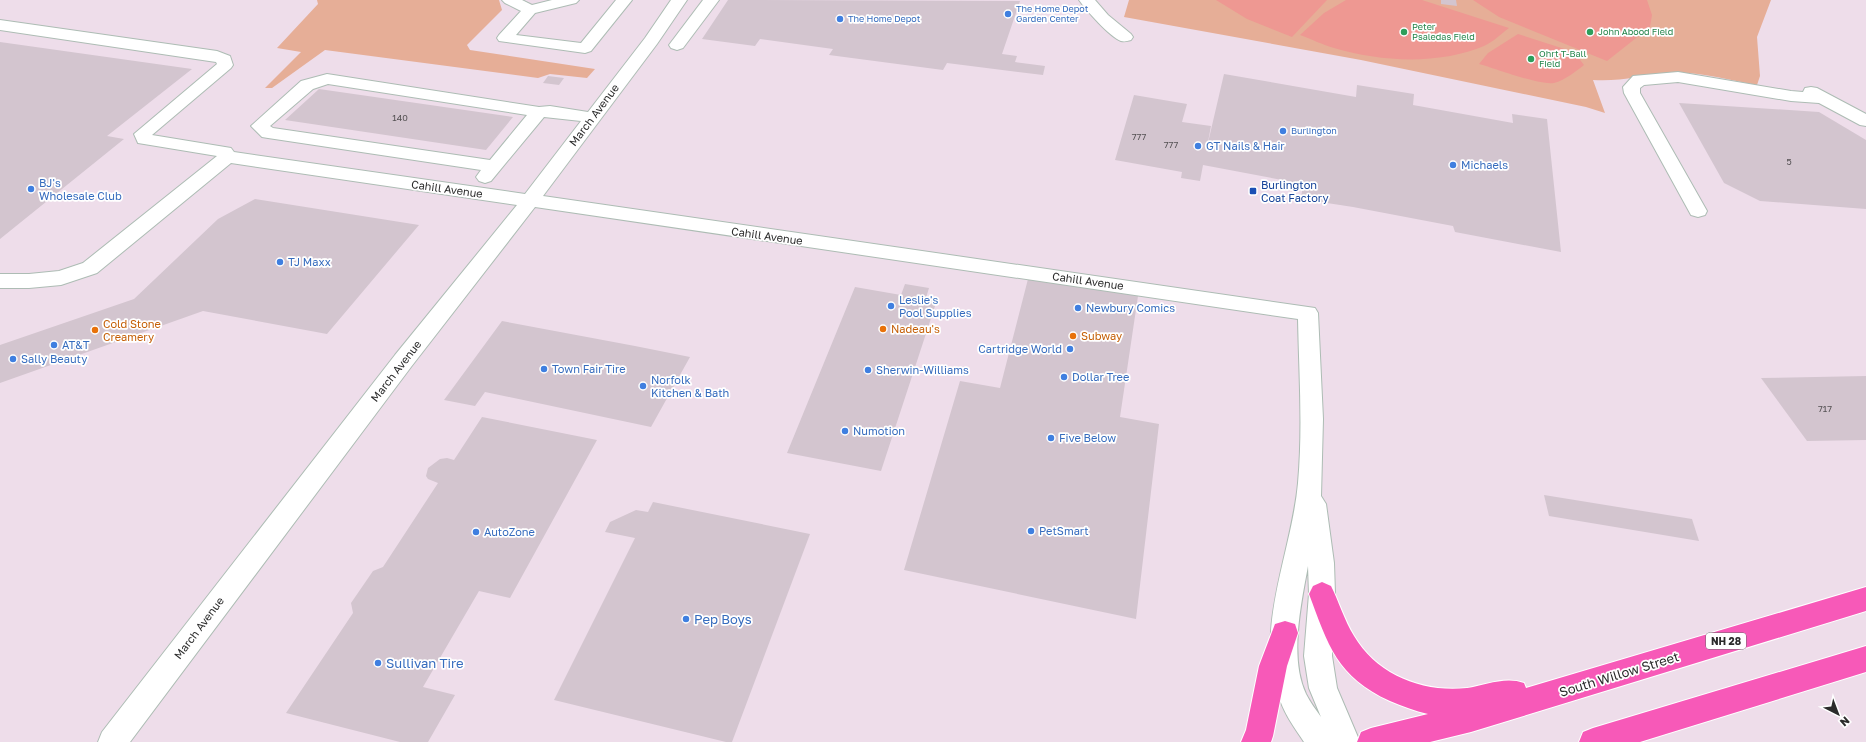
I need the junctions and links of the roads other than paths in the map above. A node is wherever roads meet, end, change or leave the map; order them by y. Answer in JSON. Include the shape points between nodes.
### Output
{"nodes":[{"id":1,"x":510,"y":0,"type":"edge"},
{"id":2,"x":571,"y":0,"type":"edge"},
{"id":3,"x":624,"y":0,"type":"edge"},
{"id":4,"x":679,"y":0,"type":"edge"},
{"id":5,"x":711,"y":0,"type":"edge"},
{"id":6,"x":1087,"y":0,"type":"edge"},
{"id":7,"x":530,"y":10,"type":"junction"},
{"id":8,"x":0,"y":25,"type":"edge"},
{"id":9,"x":1125,"y":37,"type":"dead end"},
{"id":10,"x":677,"y":44,"type":"dead end"},
{"id":11,"x":1788,"y":81,"type":"dead end"},
{"id":12,"x":1823,"y":98,"type":"junction"},
{"id":13,"x":538,"y":112,"type":"junction"},
{"id":14,"x":592,"y":118,"type":"junction"},
{"id":15,"x":1866,"y":121,"type":"edge"},
{"id":16,"x":227,"y":157,"type":"junction"},
{"id":17,"x":494,"y":166,"type":"junction"},
{"id":18,"x":472,"y":193,"type":"junction"},
{"id":19,"x":528,"y":201,"type":"junction"},
{"id":20,"x":1698,"y":211,"type":"dead end"},
{"id":21,"x":0,"y":282,"type":"edge"},
{"id":22,"x":1310,"y":483,"type":"junction"},
{"id":23,"x":1322,"y":594,"type":"junction"},
{"id":24,"x":1866,"y":599,"type":"edge"},
{"id":25,"x":1285,"y":633,"type":"junction"},
{"id":26,"x":1866,"y":659,"type":"edge"},
{"id":27,"x":1587,"y":683,"type":"junction"},
{"id":28,"x":112,"y":742,"type":"edge"},
{"id":29,"x":1255,"y":742,"type":"edge"},
{"id":30,"x":1320,"y":742,"type":"edge"},
{"id":31,"x":1346,"y":742,"type":"edge"},
{"id":32,"x":1371,"y":742,"type":"edge"},
{"id":33,"x":1593,"y":742,"type":"edge"}],
"edges":[{"from":1,"to":7,"type":"street"},
{"from":2,"to":7,"type":"street"},
{"from":3,"to":7,"type":"street","via":[[585,48],[505,38]]},
{"from":4,"to":14,"type":"street","name":"March Avenue"},
{"from":5,"to":10,"type":"street"},
{"from":6,"to":9,"type":"street"},
{"from":8,"to":16,"type":"street","name":"Cahill Avenue","via":[[218,56],[224,59],[225,65],[143,134],[144,139],[226,152]]},
{"from":11,"to":12,"type":"street"},
{"from":12,"to":15,"type":"street"},
{"from":12,"to":20,"type":"street","via":[[1791,96],[1678,77],[1639,80],[1630,87]]},
{"from":13,"to":14,"type":"street","via":[[550,110]]},
{"from":13,"to":17,"type":"street"},
{"from":13,"to":17,"type":"street","via":[[327,79],[307,85],[260,126],[268,133]]},
{"from":14,"to":19,"type":"street","name":"March Avenue"},
{"from":16,"to":18,"type":"street","name":"Cahill Avenue"},
{"from":16,"to":21,"type":"street","via":[[90,268],[61,278]]},
{"from":17,"to":18,"type":"street"},
{"from":18,"to":19,"type":"street","name":"Cahill Avenue"},
{"from":19,"to":22,"type":"street","name":"Cahill Avenue","via":[[1308,313],[1312,416]]},
{"from":19,"to":28,"type":"street","name":"March Avenue"},
{"from":22,"to":23,"type":"street","via":[[1319,532]]},
{"from":22,"to":25,"type":"street"},
{"from":23,"to":27,"type":"main road","via":[[1336,628],[1355,662],[1388,686],[1408,694],[1435,702],[1460,701]]},
{"from":23,"to":31,"type":"street","via":[[1318,656],[1323,688]]},
{"from":24,"to":27,"type":"main road","name":"South Willow Street","number":"NH 28"},
{"from":25,"to":29,"type":"main road","via":[[1273,666],[1259,736]]},
{"from":25,"to":30,"type":"street","via":[[1286,667],[1292,696]]},
{"from":26,"to":33,"type":"main road"},
{"from":27,"to":32,"type":"main road","name":"South Willow Street","number":"NH 28","via":[[1471,718]]}]}
